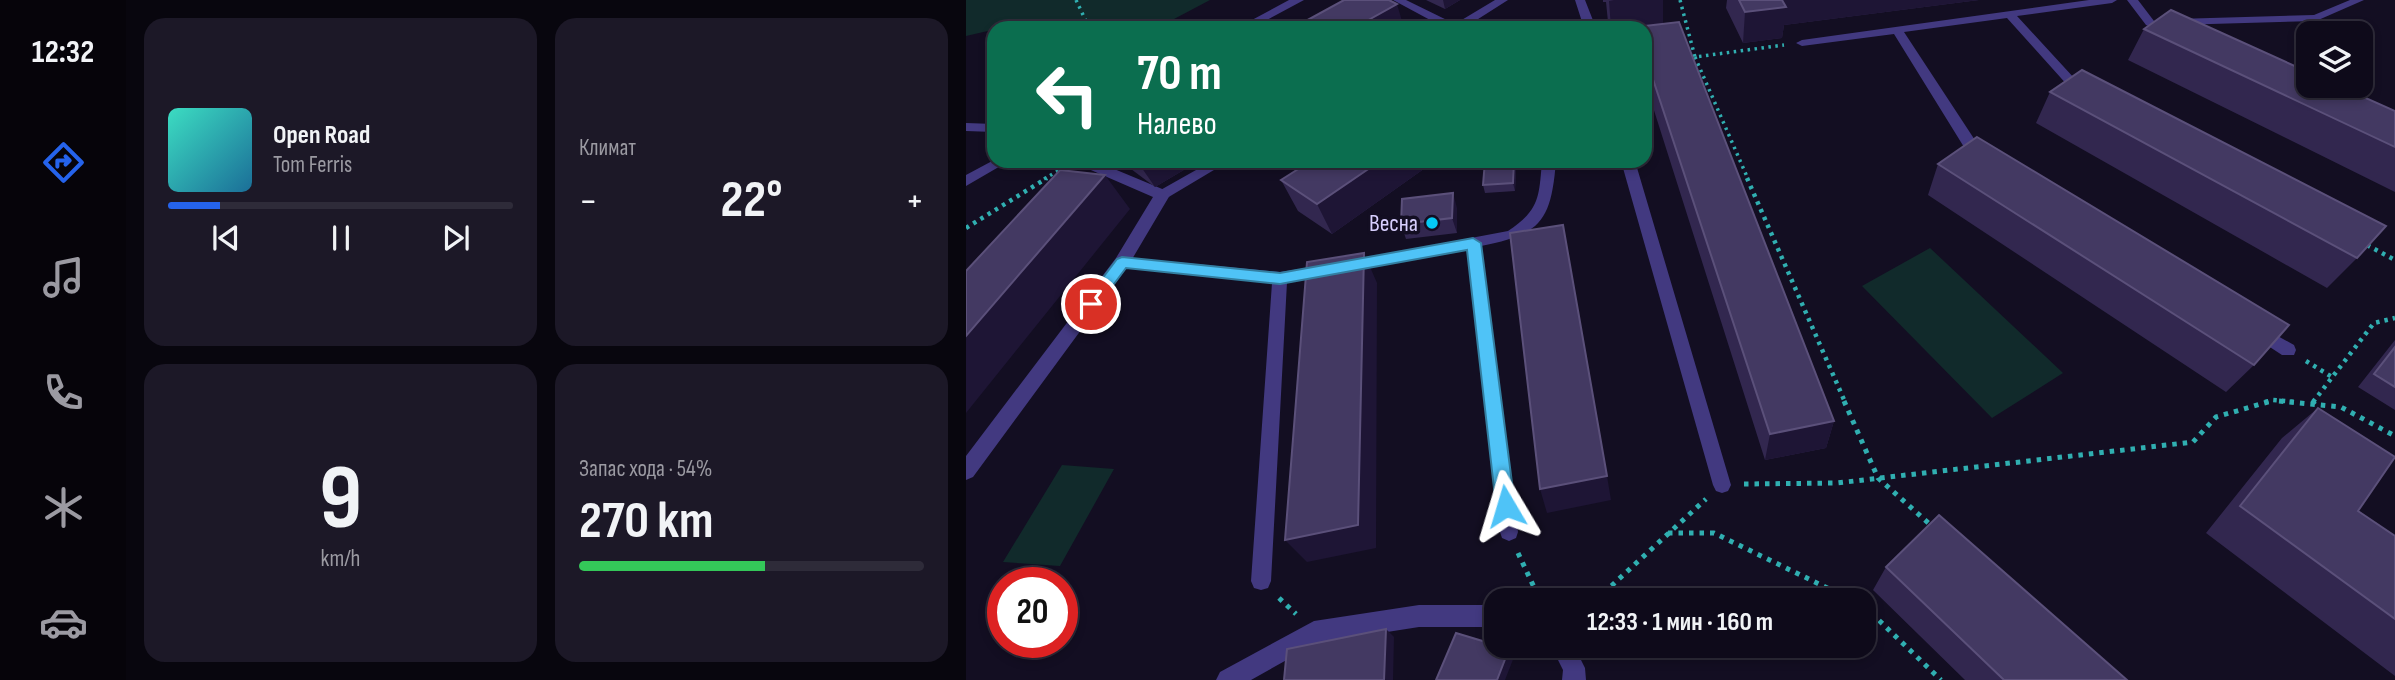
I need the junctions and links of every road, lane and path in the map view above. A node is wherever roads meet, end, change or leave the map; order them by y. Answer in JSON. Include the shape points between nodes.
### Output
{"nodes":[{"id":1,"x":1076,"y":0,"type":"edge"},
{"id":2,"x":1297,"y":0,"type":"edge"},
{"id":3,"x":1398,"y":0,"type":"edge"},
{"id":4,"x":1503,"y":0,"type":"edge"},
{"id":5,"x":1580,"y":0,"type":"edge"},
{"id":6,"x":1680,"y":0,"type":"edge"},
{"id":7,"x":2112,"y":0,"type":"edge"},
{"id":8,"x":2132,"y":0,"type":"edge"},
{"id":9,"x":2359,"y":0,"type":"edge"},
{"id":10,"x":2008,"y":13,"type":"junction"},
{"id":11,"x":1086,"y":21,"type":"edge"},
{"id":12,"x":1256,"y":21,"type":"edge"},
{"id":13,"x":1441,"y":21,"type":"edge"},
{"id":14,"x":1467,"y":21,"type":"edge"},
{"id":15,"x":1588,"y":21,"type":"edge"},
{"id":16,"x":2150,"y":23,"type":"junction"},
{"id":17,"x":1897,"y":30,"type":"junction"},
{"id":18,"x":1691,"y":41,"type":"junction"},
{"id":19,"x":2187,"y":41,"type":"edge"},
{"id":20,"x":1680,"y":43,"type":"edge"},
{"id":21,"x":1802,"y":43,"type":"joint"},
{"id":22,"x":1695,"y":57,"type":"junction"},
{"id":23,"x":2090,"y":98,"type":"edge"},
{"id":24,"x":966,"y":127,"type":"edge"},
{"id":25,"x":987,"y":128,"type":"edge"},
{"id":26,"x":1989,"y":164,"type":"edge"},
{"id":27,"x":989,"y":168,"type":"edge"},
{"id":28,"x":1063,"y":168,"type":"edge"},
{"id":29,"x":1098,"y":168,"type":"edge"},
{"id":30,"x":1210,"y":168,"type":"edge"},
{"id":31,"x":1548,"y":168,"type":"edge"},
{"id":32,"x":1630,"y":168,"type":"edge"},
{"id":33,"x":966,"y":181,"type":"edge"},
{"id":34,"x":1162,"y":195,"type":"junction"},
{"id":35,"x":966,"y":228,"type":"edge"},
{"id":36,"x":1473,"y":243,"type":"junction"},
{"id":37,"x":2367,"y":245,"type":"edge"},
{"id":38,"x":2395,"y":260,"type":"edge"},
{"id":39,"x":1122,"y":262,"type":"junction"},
{"id":40,"x":1280,"y":278,"type":"junction"},
{"id":41,"x":2395,"y":318,"type":"edge"},
{"id":42,"x":2242,"y":321,"type":"edge"},
{"id":43,"x":2287,"y":350,"type":"edge"},
{"id":44,"x":2312,"y":404,"type":"junction"},
{"id":45,"x":2395,"y":436,"type":"edge"},
{"id":46,"x":966,"y":471,"type":"edge"},
{"id":47,"x":1878,"y":478,"type":"junction"},
{"id":48,"x":1722,"y":485,"type":"junction"},
{"id":49,"x":1509,"y":532,"type":"joint"},
{"id":50,"x":1939,"y":532,"type":"edge"},
{"id":51,"x":1667,"y":533,"type":"junction"},
{"id":52,"x":1261,"y":581,"type":"joint"},
{"id":53,"x":1535,"y":588,"type":"edge"},
{"id":54,"x":1609,"y":588,"type":"edge"},
{"id":55,"x":1827,"y":588,"type":"edge"},
{"id":56,"x":1484,"y":616,"type":"edge"},
{"id":57,"x":1876,"y":618,"type":"edge"},
{"id":58,"x":1314,"y":632,"type":"junction"},
{"id":59,"x":1569,"y":658,"type":"edge"},
{"id":60,"x":1228,"y":680,"type":"edge"},
{"id":61,"x":1574,"y":680,"type":"edge"},
{"id":62,"x":1941,"y":680,"type":"edge"}],
"edges":[{"from":1,"to":11,"type":"path"},
{"from":2,"to":12,"type":"street"},
{"from":3,"to":13,"type":"lane"},
{"from":4,"to":14,"type":"lane"},
{"from":5,"to":15,"type":"lane"},
{"from":6,"to":18,"type":"path"},
{"from":7,"to":10,"type":"lane"},
{"from":8,"to":16,"type":"lane"},
{"from":9,"to":16,"type":"lane","via":[[2316,18]]},
{"from":10,"to":17,"type":"lane"},
{"from":10,"to":23,"type":"lane","via":[[2078,92]]},
{"from":16,"to":19,"type":"lane"},
{"from":17,"to":21,"type":"lane"},
{"from":17,"to":26,"type":"lane","via":[[1977,157]]},
{"from":18,"to":20,"type":"path"},
{"from":18,"to":22,"type":"path"},
{"from":21,"to":22,"type":"path"},
{"from":22,"to":47,"type":"path"},
{"from":24,"to":25,"type":"lane"},
{"from":27,"to":33,"type":"lane"},
{"from":28,"to":35,"type":"path"},
{"from":29,"to":34,"type":"street"},
{"from":30,"to":34,"type":"lane"},
{"from":31,"to":36,"type":"lane","via":[[1545,201],[1535,222],[1512,236]]},
{"from":32,"to":48,"type":"lane"},
{"from":34,"to":39,"type":"street"},
{"from":36,"to":40,"type":"lane"},
{"from":36,"to":49,"type":"lane"},
{"from":37,"to":38,"type":"path"},
{"from":39,"to":40,"type":"lane"},
{"from":39,"to":46,"type":"street"},
{"from":40,"to":52,"type":"lane"},
{"from":41,"to":44,"type":"path","via":[[2374,323]]},
{"from":42,"to":43,"type":"lane"},
{"from":44,"to":45,"type":"path","via":[[2341,407]]},
{"from":44,"to":47,"type":"path","via":[[2273,400],[2216,417],[2193,442]]},
{"from":47,"to":48,"type":"path"},
{"from":47,"to":50,"type":"path"},
{"from":48,"to":51,"type":"path"},
{"from":49,"to":53,"type":"path"},
{"from":51,"to":54,"type":"path"},
{"from":51,"to":55,"type":"path","via":[[1714,533]]},
{"from":52,"to":58,"type":"path"},
{"from":56,"to":58,"type":"street","via":[[1419,616]]},
{"from":57,"to":62,"type":"path"},
{"from":58,"to":60,"type":"street"},
{"from":59,"to":61,"type":"street"}]}
